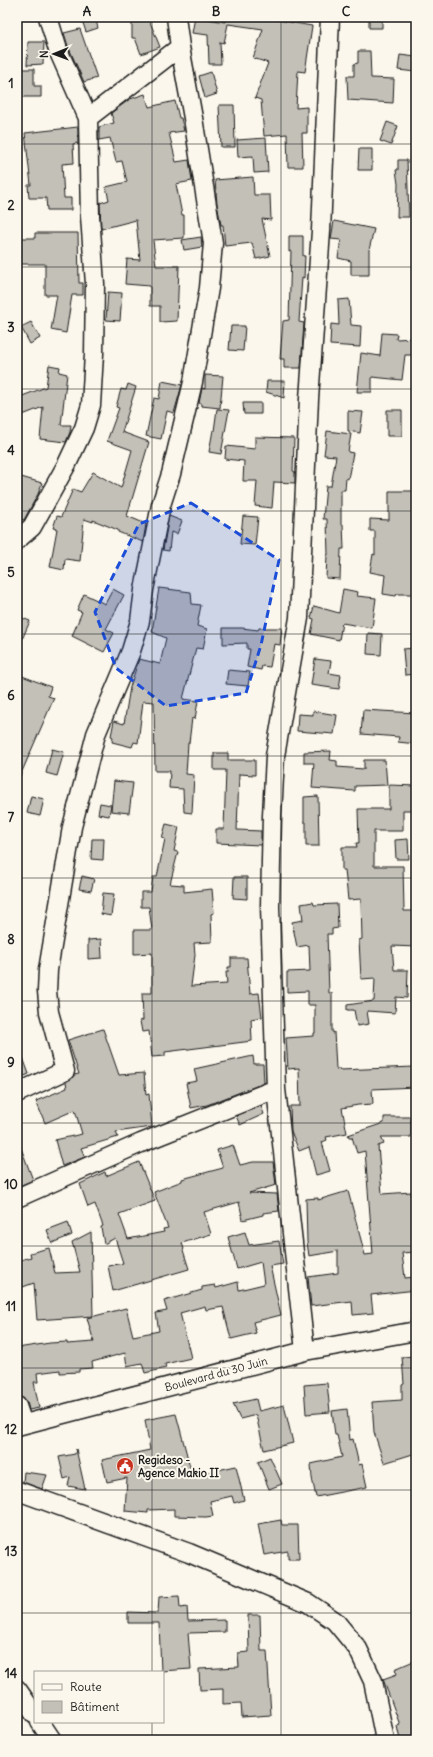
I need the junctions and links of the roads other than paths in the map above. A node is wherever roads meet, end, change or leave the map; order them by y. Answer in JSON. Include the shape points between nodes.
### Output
{"nodes":[{"id":1,"x":48,"y":17,"type":"edge"},
{"id":2,"x":176,"y":17,"type":"edge"},
{"id":3,"x":330,"y":17,"type":"edge"},
{"id":4,"x":180,"y":47,"type":"junction"},
{"id":5,"x":88,"y":118,"type":"junction"},
{"id":6,"x":17,"y":540,"type":"edge"},
{"id":7,"x":276,"y":1089,"type":"junction"},
{"id":8,"x":17,"y":1093,"type":"edge"},
{"id":9,"x":17,"y":1198,"type":"edge"},
{"id":10,"x":416,"y":1331,"type":"edge"},
{"id":11,"x":305,"y":1351,"type":"junction"},
{"id":12,"x":17,"y":1406,"type":"edge"},
{"id":13,"x":20,"y":1425,"type":"edge"},
{"id":14,"x":17,"y":1490,"type":"edge"},
{"id":15,"x":17,"y":1689,"type":"edge"},
{"id":16,"x":34,"y":1714,"type":"edge"},
{"id":17,"x":41,"y":1723,"type":"edge"},
{"id":18,"x":52,"y":1740,"type":"edge"},
{"id":19,"x":385,"y":1740,"type":"edge"}],
"edges":[{"from":1,"to":5,"type":"street","via":[[58,50]]},
{"from":2,"to":4,"type":"street"},
{"from":3,"to":7,"type":"street","via":[[321,239],[309,398],[299,618],[275,756],[270,906]]},
{"from":4,"to":5,"type":"street"},
{"from":4,"to":8,"type":"street","via":[[194,118],[212,243],[209,288],[193,382],[171,474],[161,504],[140,621],[131,651],[96,734],[72,827],[48,970],[47,991],[49,1012],[65,1071]]},
{"from":5,"to":6,"type":"street","via":[[90,216],[95,284],[91,405],[84,428],[67,464],[32,527]]},
{"from":7,"to":9,"type":"street","via":[[141,1143]]},
{"from":7,"to":11,"type":"street"},
{"from":10,"to":11,"type":"street","name":"Boulevard du 30 Juin"},
{"from":11,"to":13,"type":"street","name":"Boulevard du 30 Juin"},
{"from":12,"to":13,"type":"street"},
{"from":14,"to":19,"type":"street","via":[[196,1556],[308,1603],[335,1621],[358,1649],[373,1681]]},
{"from":15,"to":16,"type":"street"},
{"from":17,"to":18,"type":"street"}]}
